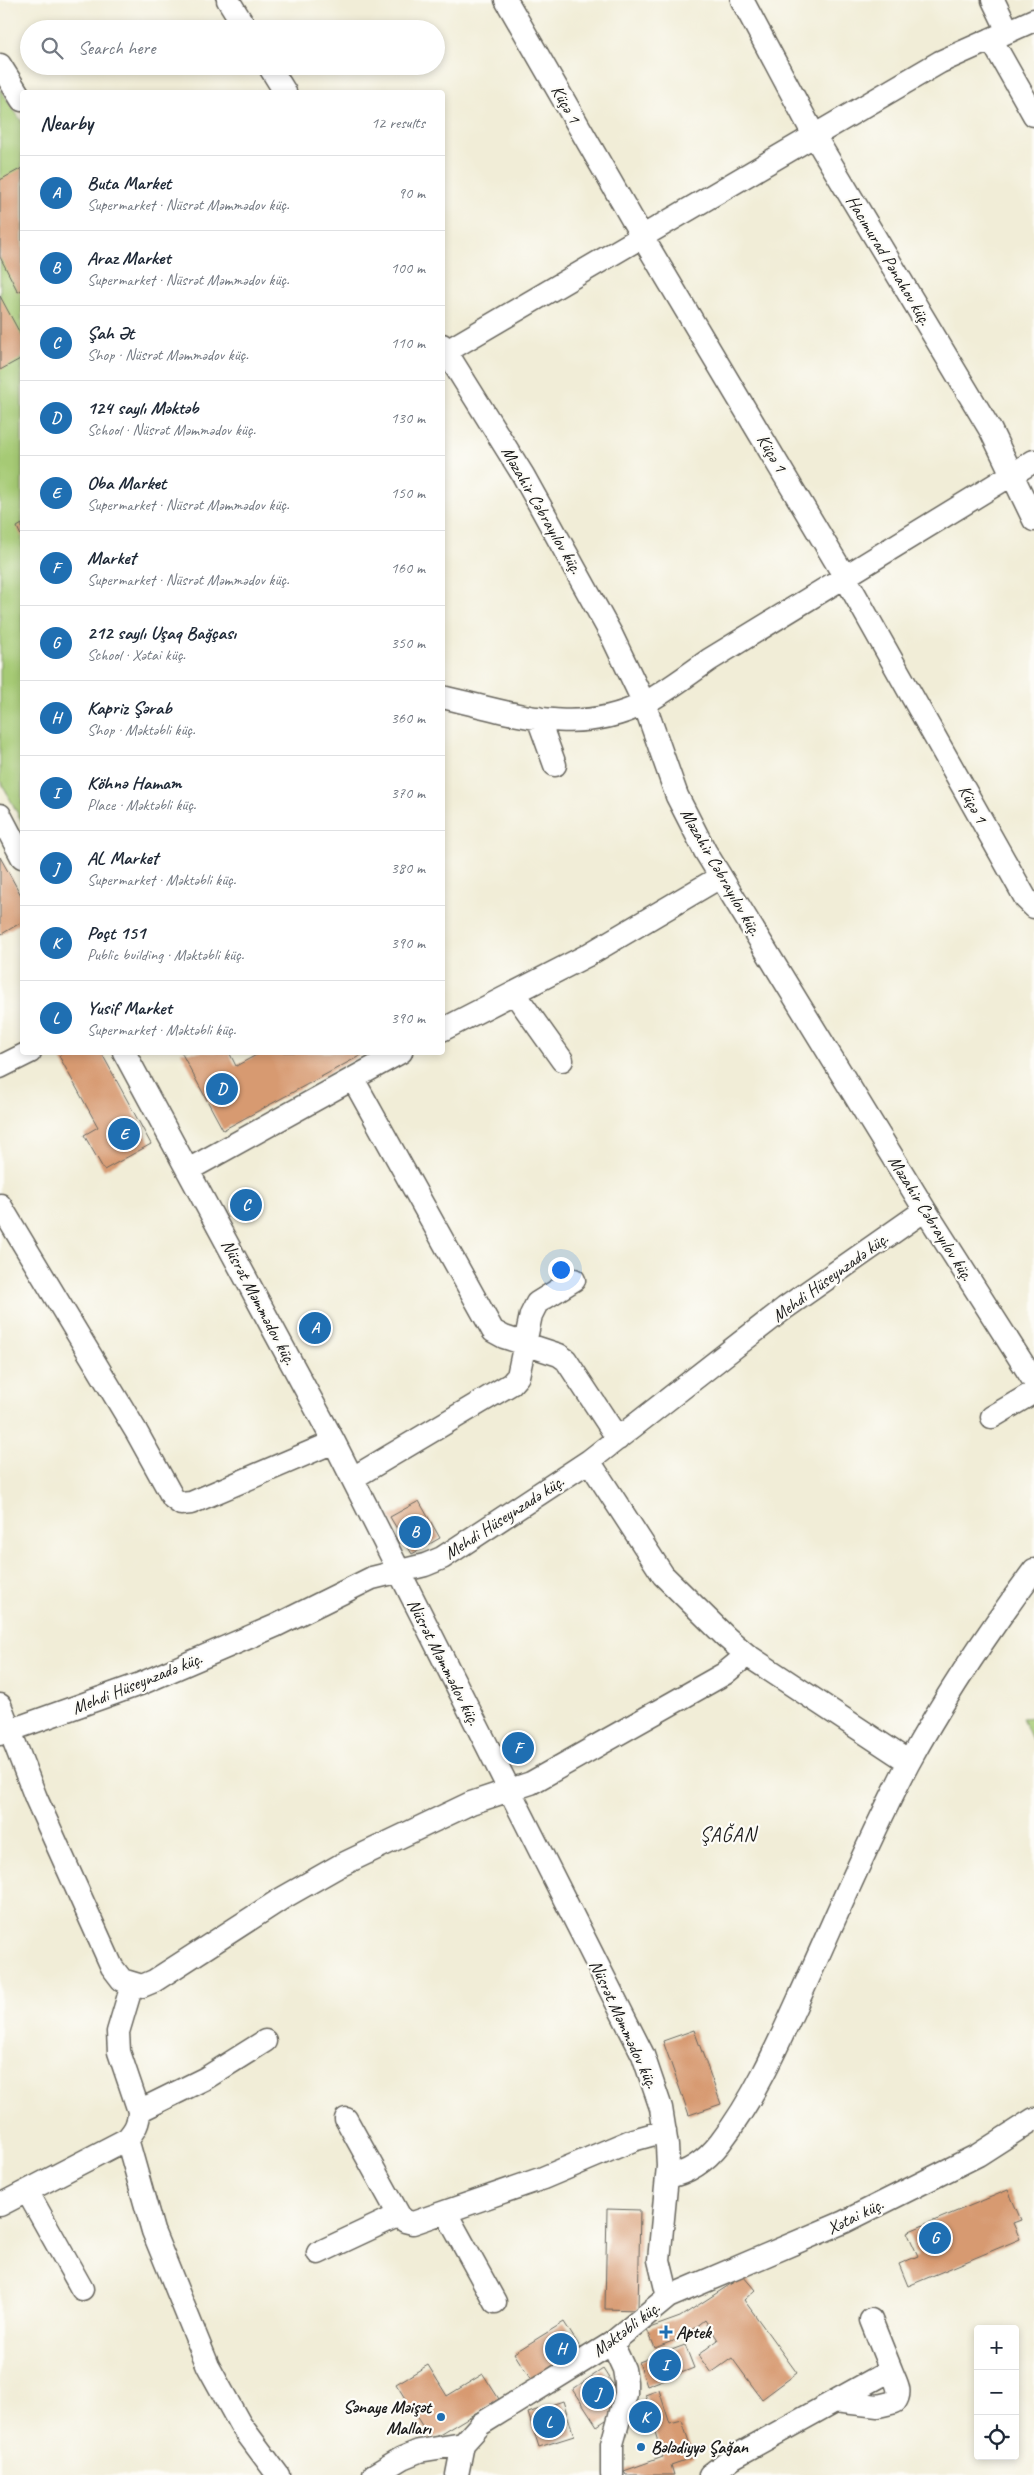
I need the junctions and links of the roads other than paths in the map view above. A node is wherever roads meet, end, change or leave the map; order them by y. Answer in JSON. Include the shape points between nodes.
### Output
{"nodes":[{"id":1,"x":228,"y":0,"type":"edge"},
{"id":2,"x":506,"y":0,"type":"edge"},
{"id":3,"x":742,"y":0,"type":"edge"},
{"id":4,"x":994,"y":0,"type":"edge"},
{"id":5,"x":240,"y":20,"type":"edge"},
{"id":6,"x":1034,"y":20,"type":"edge"},
{"id":7,"x":1000,"y":35,"type":"junction"},
{"id":8,"x":0,"y":65,"type":"edge"},
{"id":9,"x":275,"y":75,"type":"edge"},
{"id":10,"x":285,"y":90,"type":"edge"},
{"id":11,"x":20,"y":97,"type":"edge"},
{"id":12,"x":1034,"y":115,"type":"edge"},
{"id":13,"x":815,"y":137,"type":"junction"},
{"id":14,"x":644,"y":238,"type":"junction"},
{"id":15,"x":445,"y":348,"type":"edge"},
{"id":16,"x":1034,"y":461,"type":"edge"},
{"id":17,"x":1011,"y":475,"type":"junction"},
{"id":18,"x":1034,"y":520,"type":"edge"},
{"id":19,"x":845,"y":577,"type":"junction"},
{"id":20,"x":445,"y":698,"type":"edge"},
{"id":21,"x":644,"y":703,"type":"junction"},
{"id":22,"x":538,"y":718,"type":"junction"},
{"id":23,"x":555,"y":765,"type":"dead end"},
{"id":24,"x":0,"y":815,"type":"edge"},
{"id":25,"x":20,"y":853,"type":"edge"},
{"id":26,"x":720,"y":877,"type":"junction"},
{"id":27,"x":1034,"y":908,"type":"edge"},
{"id":28,"x":514,"y":994,"type":"junction"},
{"id":29,"x":445,"y":1028,"type":"edge"},
{"id":30,"x":24,"y":1055,"type":"edge"},
{"id":31,"x":126,"y":1055,"type":"edge"},
{"id":32,"x":396,"y":1055,"type":"edge"},
{"id":33,"x":562,"y":1060,"type":"dead end"},
{"id":34,"x":0,"y":1067,"type":"edge"},
{"id":35,"x":353,"y":1079,"type":"junction"},
{"id":36,"x":188,"y":1170,"type":"junction"},
{"id":37,"x":0,"y":1205,"type":"edge"},
{"id":38,"x":925,"y":1210,"type":"junction"},
{"id":39,"x":574,"y":1280,"type":"dead end"},
{"id":40,"x":526,"y":1345,"type":"junction"},
{"id":41,"x":1034,"y":1381,"type":"edge"},
{"id":42,"x":1034,"y":1392,"type":"edge"},
{"id":43,"x":992,"y":1417,"type":"dead end"},
{"id":44,"x":618,"y":1439,"type":"junction"},
{"id":45,"x":334,"y":1442,"type":"junction"},
{"id":46,"x":589,"y":1461,"type":"junction"},
{"id":47,"x":352,"y":1478,"type":"junction"},
{"id":48,"x":1034,"y":1570,"type":"edge"},
{"id":49,"x":397,"y":1571,"type":"junction"},
{"id":50,"x":747,"y":1655,"type":"junction"},
{"id":51,"x":0,"y":1705,"type":"edge"},
{"id":52,"x":4,"y":1732,"type":"edge"},
{"id":53,"x":909,"y":1762,"type":"junction"},
{"id":54,"x":511,"y":1791,"type":"junction"},
{"id":55,"x":132,"y":1985,"type":"junction"},
{"id":56,"x":265,"y":2041,"type":"dead end"},
{"id":57,"x":138,"y":2111,"type":"junction"},
{"id":58,"x":346,"y":2119,"type":"dead end"},
{"id":59,"x":1034,"y":2119,"type":"edge"},
{"id":60,"x":665,"y":2131,"type":"junction"},
{"id":61,"x":127,"y":2139,"type":"junction"},
{"id":62,"x":667,"y":2177,"type":"junction"},
{"id":63,"x":27,"y":2191,"type":"junction"},
{"id":64,"x":0,"y":2205,"type":"edge"},
{"id":65,"x":446,"y":2213,"type":"junction"},
{"id":66,"x":399,"y":2215,"type":"junction"},
{"id":67,"x":318,"y":2253,"type":"dead end"},
{"id":68,"x":82,"y":2289,"type":"dead end"},
{"id":69,"x":668,"y":2297,"type":"junction"},
{"id":70,"x":495,"y":2302,"type":"dead end"},
{"id":71,"x":871,"y":2320,"type":"dead end"},
{"id":72,"x":612,"y":2343,"type":"junction"},
{"id":73,"x":891,"y":2370,"type":"junction"},
{"id":74,"x":835,"y":2401,"type":"junction"},
{"id":75,"x":463,"y":2444,"type":"junction"},
{"id":76,"x":278,"y":2475,"type":"edge"},
{"id":77,"x":374,"y":2475,"type":"edge"},
{"id":78,"x":457,"y":2475,"type":"edge"},
{"id":79,"x":612,"y":2475,"type":"edge"},
{"id":80,"x":710,"y":2475,"type":"edge"}],
"edges":[{"from":1,"to":5,"type":"street"},
{"from":2,"to":14,"type":"street","name":"Küçə 1"},
{"from":3,"to":13,"type":"street","name":"Hacımurad Pənahov küç."},
{"from":4,"to":7,"type":"street"},
{"from":6,"to":7,"type":"street"},
{"from":7,"to":12,"type":"street"},
{"from":7,"to":13,"type":"street","via":[[940,62]]},
{"from":8,"to":11,"type":"street"},
{"from":9,"to":10,"type":"street"},
{"from":13,"to":14,"type":"street"},
{"from":13,"to":17,"type":"street","name":"Hacımurad Pənahov küç.","via":[[991,431]]},
{"from":14,"to":15,"type":"street"},
{"from":14,"to":19,"type":"street","name":"Küçə 1"},
{"from":15,"to":21,"type":"street","name":"Məzahir Cəbrayılov küç.","via":[[562,543]]},
{"from":16,"to":17,"type":"street"},
{"from":17,"to":18,"type":"street","name":"Hacımurad Pənahov küç."},
{"from":17,"to":19,"type":"street"},
{"from":19,"to":21,"type":"street"},
{"from":19,"to":27,"type":"street","name":"Küçə 1"},
{"from":20,"to":22,"type":"street"},
{"from":21,"to":22,"type":"street","via":[[594,720],[566,722]]},
{"from":21,"to":26,"type":"street","name":"Məzahir Cəbrayılov küç.","via":[[678,796]]},
{"from":22,"to":23,"type":"street"},
{"from":24,"to":25,"type":"street"},
{"from":26,"to":28,"type":"street","via":[[586,956]]},
{"from":26,"to":38,"type":"street","name":"Məzahir Cəbrayılov küç."},
{"from":28,"to":29,"type":"street"},
{"from":28,"to":33,"type":"street"},
{"from":30,"to":34,"type":"street"},
{"from":31,"to":36,"type":"street","name":"Nüsrət Məmmədov küç."},
{"from":32,"to":35,"type":"street"},
{"from":35,"to":36,"type":"street"},
{"from":35,"to":40,"type":"street","via":[[493,1331]]},
{"from":36,"to":45,"type":"street","name":"Nüsrət Məmmədov küç."},
{"from":37,"to":45,"type":"street","via":[[173,1498],[181,1504],[191,1503]]},
{"from":38,"to":41,"type":"street","name":"Məzahir Cəbrayılov küç."},
{"from":38,"to":44,"type":"street","name":"Mehdi Hüseynzadə küç.","via":[[785,1308]]},
{"from":39,"to":40,"type":"street","via":[[537,1303],[531,1315]]},
{"from":40,"to":44,"type":"street","via":[[566,1360]]},
{"from":40,"to":47,"type":"street","via":[[518,1376],[511,1384]]},
{"from":42,"to":43,"type":"street"},
{"from":44,"to":46,"type":"street","name":"Mehdi Hüseynzadə küç."},
{"from":45,"to":47,"type":"street","name":"Nüsrət Məmmədov küç."},
{"from":46,"to":49,"type":"street","name":"Mehdi Hüseynzadə küç.","via":[[442,1558]]},
{"from":46,"to":50,"type":"street","via":[[663,1575]]},
{"from":47,"to":49,"type":"street","name":"Nüsrət Məmmədov küç."},
{"from":48,"to":53,"type":"street","via":[[972,1655]]},
{"from":49,"to":52,"type":"street","name":"Mehdi Hüseynzadə küç.","via":[[372,1578],[275,1626],[140,1684]]},
{"from":49,"to":54,"type":"street","name":"Nüsrət Məmmədov küç."},
{"from":50,"to":53,"type":"street"},
{"from":50,"to":54,"type":"street","via":[[724,1674],[551,1772]]},
{"from":51,"to":52,"type":"street"},
{"from":52,"to":55,"type":"street","via":[[112,1966],[122,1980]]},
{"from":53,"to":62,"type":"street","via":[[760,2078],[719,2144],[693,2168]]},
{"from":54,"to":55,"type":"street","via":[[471,1803],[339,1866],[281,1899],[154,1981],[142,1986]]},
{"from":54,"to":60,"type":"street","name":"Nüsrət Məmmədov küç.","via":[[643,2055],[661,2108]]},
{"from":55,"to":57,"type":"street","via":[[118,2032],[120,2052]]},
{"from":56,"to":57,"type":"street","via":[[206,2078]]},
{"from":57,"to":61,"type":"street","via":[[139,2120]]},
{"from":58,"to":66,"type":"street"},
{"from":59,"to":69,"type":"street","name":"Xətai küç.","via":[[978,2155],[812,2238]]},
{"from":60,"to":62,"type":"street","name":"Nüsrət Məmmədov küç."},
{"from":60,"to":65,"type":"street","via":[[633,2140],[543,2178]]},
{"from":61,"to":63,"type":"street"},
{"from":61,"to":76,"type":"street","via":[[153,2231],[208,2366],[240,2424]]},
{"from":62,"to":69,"type":"street","name":"Nüsrət Məmmədov küç.","via":[[659,2260]]},
{"from":63,"to":64,"type":"street"},
{"from":63,"to":68,"type":"street"},
{"from":65,"to":66,"type":"street","via":[[414,2223]]},
{"from":65,"to":70,"type":"street"},
{"from":66,"to":67,"type":"street"},
{"from":69,"to":72,"type":"street","name":"Məktəbli küç."},
{"from":71,"to":73,"type":"street"},
{"from":72,"to":75,"type":"street","name":"Məktəbli küç.","via":[[481,2424]]},
{"from":72,"to":79,"type":"street","via":[[624,2369],[626,2394],[612,2444]]},
{"from":73,"to":74,"type":"street"},
{"from":73,"to":74,"type":"street","via":[[899,2390],[895,2402],[878,2406]]},
{"from":74,"to":80,"type":"street","via":[[732,2458]]},
{"from":75,"to":77,"type":"street","via":[[419,2451]]},
{"from":75,"to":78,"type":"street"}]}
